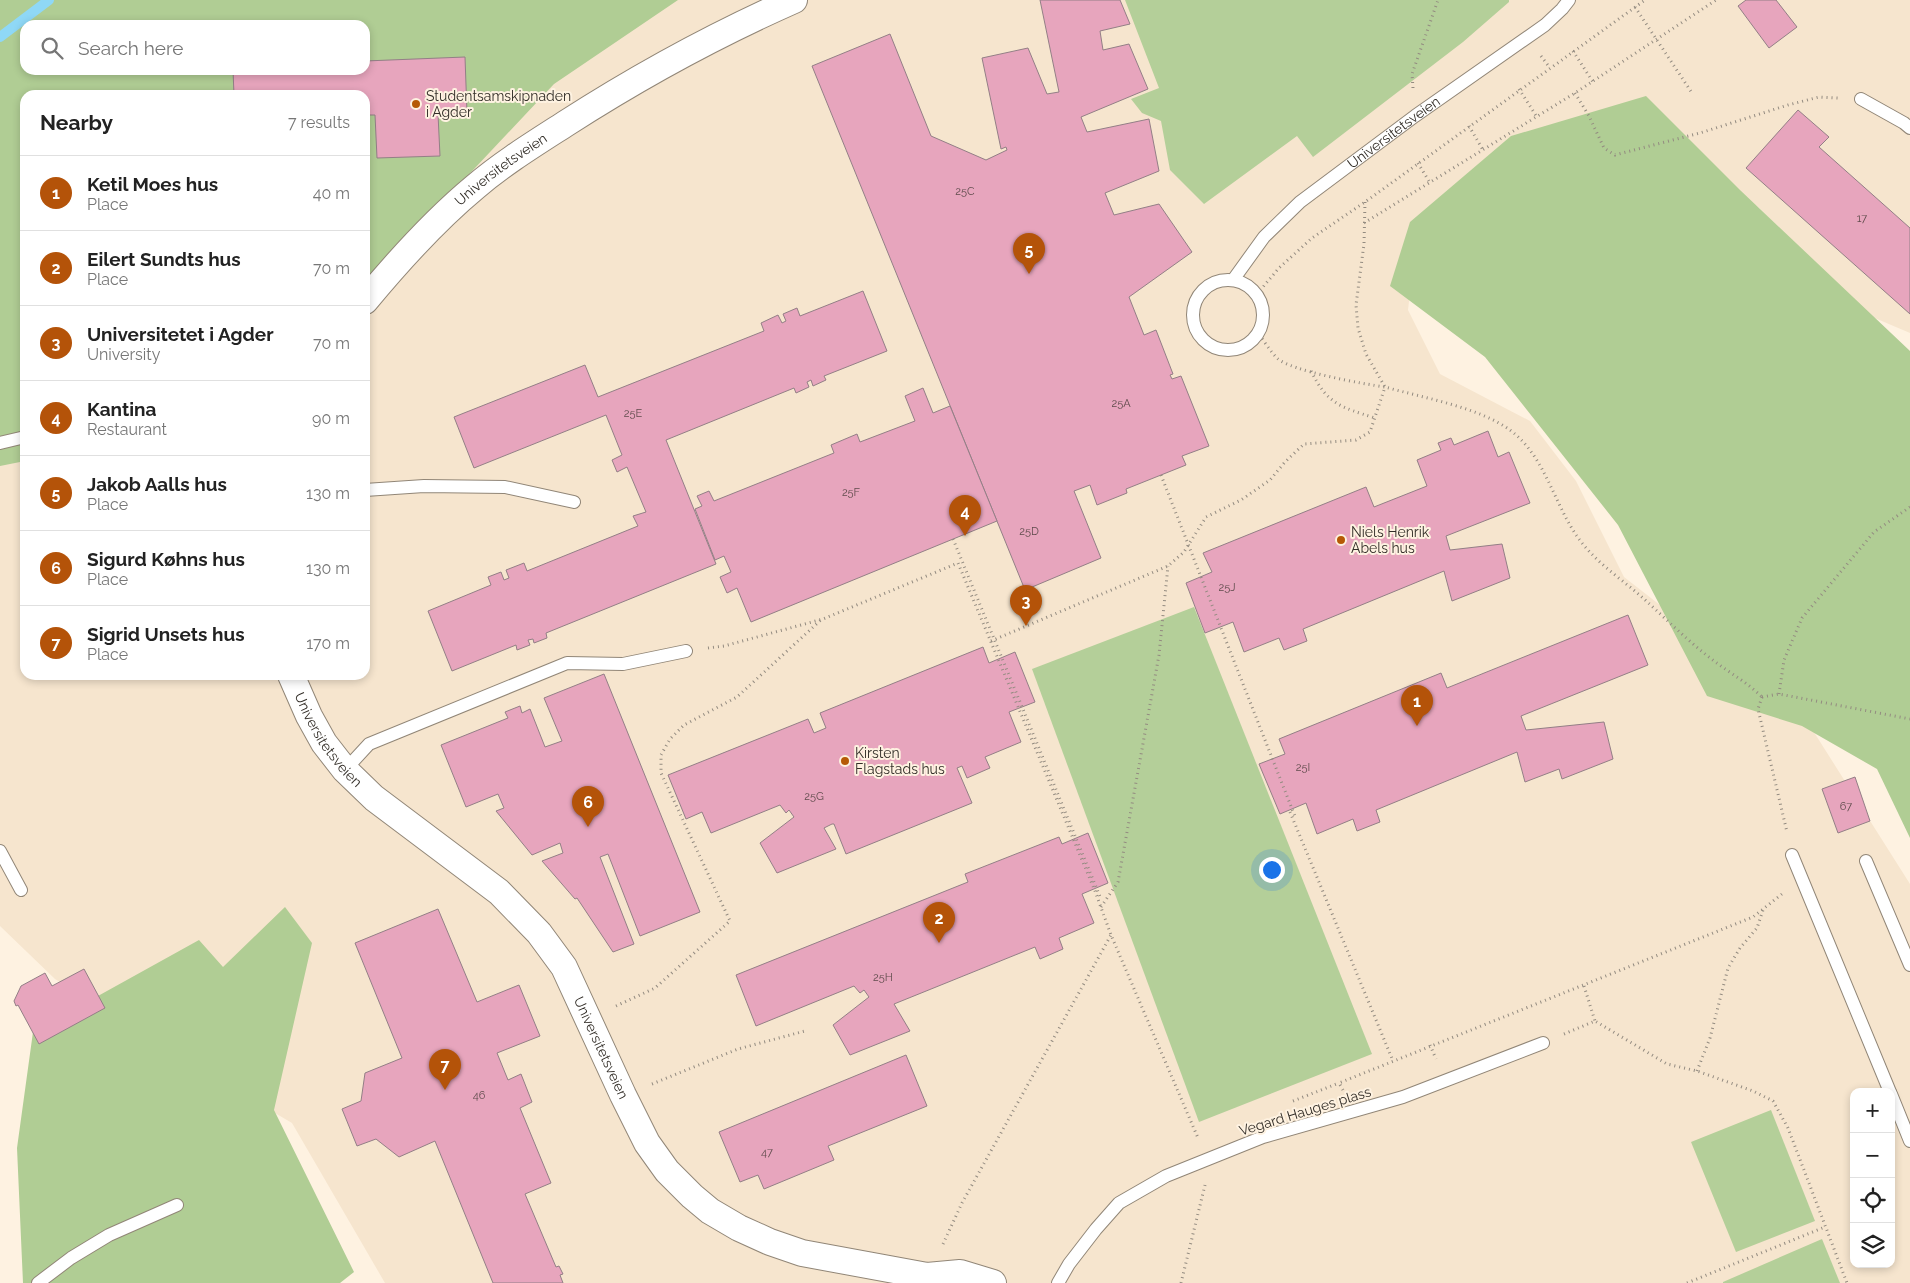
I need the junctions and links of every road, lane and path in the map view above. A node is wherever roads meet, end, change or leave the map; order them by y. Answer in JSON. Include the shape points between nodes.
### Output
{"nodes":[{"id":1,"x":794,"y":0,"type":"edge"},
{"id":2,"x":1438,"y":0,"type":"edge"},
{"id":3,"x":1569,"y":0,"type":"edge"},
{"id":4,"x":1646,"y":0,"type":"edge"},
{"id":5,"x":1716,"y":0,"type":"edge"},
{"id":6,"x":1635,"y":7,"type":"junction"},
{"id":7,"x":1656,"y":40,"type":"junction"},
{"id":8,"x":1572,"y":51,"type":"junction"},
{"id":9,"x":1593,"y":82,"type":"junction"},
{"id":10,"x":1519,"y":90,"type":"junction"},
{"id":11,"x":1575,"y":93,"type":"junction"},
{"id":12,"x":1692,"y":93,"type":"dead end"},
{"id":13,"x":1862,"y":100,"type":"joint"},
{"id":14,"x":1415,"y":116,"type":"junction"},
{"id":15,"x":1537,"y":117,"type":"junction"},
{"id":16,"x":1469,"y":126,"type":"junction"},
{"id":17,"x":1910,"y":128,"type":"edge"},
{"id":18,"x":1483,"y":150,"type":"junction"},
{"id":19,"x":1418,"y":163,"type":"junction"},
{"id":20,"x":1430,"y":183,"type":"junction"},
{"id":21,"x":1365,"y":202,"type":"junction"},
{"id":22,"x":1364,"y":223,"type":"junction"},
{"id":23,"x":1233,"y":280,"type":"junction"},
{"id":24,"x":1257,"y":294,"type":"junction"},
{"id":25,"x":370,"y":295,"type":"edge"},
{"id":26,"x":1258,"y":334,"type":"junction"},
{"id":27,"x":1311,"y":371,"type":"junction"},
{"id":28,"x":1385,"y":387,"type":"junction"},
{"id":29,"x":1376,"y":418,"type":"junction"},
{"id":30,"x":20,"y":438,"type":"edge"},
{"id":31,"x":0,"y":443,"type":"edge"},
{"id":32,"x":1161,"y":475,"type":"dead end"},
{"id":33,"x":370,"y":490,"type":"edge"},
{"id":34,"x":574,"y":502,"type":"dead end"},
{"id":35,"x":1910,"y":507,"type":"edge"},
{"id":36,"x":953,"y":539,"type":"dead end"},
{"id":37,"x":1168,"y":566,"type":"junction"},
{"id":38,"x":823,"y":619,"type":"junction"},
{"id":39,"x":991,"y":641,"type":"junction"},
{"id":40,"x":686,"y":651,"type":"joint"},
{"id":41,"x":293,"y":680,"type":"edge"},
{"id":42,"x":1779,"y":694,"type":"junction"},
{"id":43,"x":1762,"y":698,"type":"junction"},
{"id":44,"x":1910,"y":719,"type":"edge"},
{"id":45,"x":345,"y":770,"type":"junction"},
{"id":46,"x":1290,"y":812,"type":"dead end"},
{"id":47,"x":1296,"y":819,"type":"dead end"},
{"id":48,"x":0,"y":852,"type":"edge"},
{"id":49,"x":1792,"y":855,"type":"junction"},
{"id":50,"x":1866,"y":862,"type":"dead end"},
{"id":51,"x":22,"y":890,"type":"dead end"},
{"id":52,"x":1101,"y":899,"type":"dead end"},
{"id":53,"x":1101,"y":908,"type":"junction"},
{"id":54,"x":1763,"y":910,"type":"junction"},
{"id":55,"x":1111,"y":934,"type":"junction"},
{"id":56,"x":1910,"y":966,"type":"edge"},
{"id":57,"x":1584,"y":986,"type":"junction"},
{"id":58,"x":587,"y":1018,"type":"junction"},
{"id":59,"x":1596,"y":1021,"type":"junction"},
{"id":60,"x":805,"y":1031,"type":"dead end"},
{"id":61,"x":1543,"y":1043,"type":"joint"},
{"id":62,"x":1393,"y":1061,"type":"junction"},
{"id":63,"x":1697,"y":1071,"type":"junction"},
{"id":64,"x":1889,"y":1088,"type":"edge"},
{"id":65,"x":623,"y":1095,"type":"junction"},
{"id":66,"x":1895,"y":1103,"type":"edge"},
{"id":67,"x":1356,"y":1111,"type":"junction"},
{"id":68,"x":1198,"y":1139,"type":"dead end"},
{"id":69,"x":1910,"y":1141,"type":"edge"},
{"id":70,"x":1212,"y":1158,"type":"junction"},
{"id":71,"x":177,"y":1205,"type":"dead end"},
{"id":72,"x":1825,"y":1227,"type":"junction"},
{"id":73,"x":946,"y":1278,"type":"edge"},
{"id":74,"x":38,"y":1283,"type":"edge"},
{"id":75,"x":993,"y":1283,"type":"edge"},
{"id":76,"x":1058,"y":1283,"type":"edge"},
{"id":77,"x":1181,"y":1283,"type":"edge"},
{"id":78,"x":1687,"y":1283,"type":"edge"},
{"id":79,"x":1847,"y":1283,"type":"edge"}],
"edges":[{"from":1,"to":25,"type":"street","name":"Universitetsveien","via":[[660,67],[508,162],[445,213]]},
{"from":2,"to":14,"type":"path","via":[[1412,74]]},
{"from":3,"to":14,"type":"lane","name":"Universitetsveien","via":[[1545,25]]},
{"from":4,"to":6,"type":"path"},
{"from":5,"to":7,"type":"path"},
{"from":6,"to":7,"type":"path"},
{"from":6,"to":8,"type":"path"},
{"from":7,"to":9,"type":"path"},
{"from":7,"to":12,"type":"path"},
{"from":8,"to":9,"type":"path"},
{"from":8,"to":10,"type":"path"},
{"from":9,"to":11,"type":"path"},
{"from":10,"to":15,"type":"path"},
{"from":10,"to":16,"type":"path"},
{"from":11,"to":13,"type":"path","via":[[1604,148],[1615,155],[1819,97]]},
{"from":11,"to":15,"type":"path"},
{"from":13,"to":17,"type":"lane"},
{"from":14,"to":23,"type":"lane","name":"Universitetsveien","via":[[1300,202],[1264,237]]},
{"from":15,"to":18,"type":"path"},
{"from":16,"to":18,"type":"path"},
{"from":16,"to":19,"type":"path"},
{"from":18,"to":20,"type":"path"},
{"from":19,"to":20,"type":"path"},
{"from":19,"to":21,"type":"path"},
{"from":20,"to":22,"type":"path"},
{"from":21,"to":22,"type":"path"},
{"from":21,"to":24,"type":"path","via":[[1312,238],[1279,268]]},
{"from":22,"to":28,"type":"path","via":[[1356,305],[1358,328],[1366,354]]},
{"from":23,"to":24,"type":"lane","via":[[1250,287]]},
{"from":23,"to":26,"type":"lane","via":[[1216,282],[1201,292],[1193,313],[1197,330],[1207,343],[1229,350],[1245,345]]},
{"from":24,"to":26,"type":"lane","via":[[1263,313]]},
{"from":26,"to":27,"type":"path","via":[[1277,359]]},
{"from":27,"to":28,"type":"path"},
{"from":27,"to":29,"type":"path","via":[[1328,398],[1344,408]]},
{"from":28,"to":29,"type":"path"},
{"from":28,"to":43,"type":"path","via":[[1477,413],[1511,431],[1539,462],[1565,517],[1589,551],[1714,661],[1752,687]]},
{"from":29,"to":37,"type":"path","via":[[1370,432],[1356,440],[1304,444],[1270,480],[1206,517],[1184,552]]},
{"from":30,"to":31,"type":"lane"},
{"from":32,"to":47,"type":"path","bridge":true},
{"from":33,"to":34,"type":"lane","via":[[424,486],[505,487]]},
{"from":35,"to":42,"type":"path","via":[[1874,532],[1802,618],[1784,660]]},
{"from":36,"to":52,"type":"path","bridge":true},
{"from":37,"to":39,"type":"path"},
{"from":37,"to":53,"type":"path","via":[[1159,656],[1118,882]]},
{"from":38,"to":39,"type":"path","via":[[958,563]]},
{"from":38,"to":40,"type":"path","via":[[724,646]]},
{"from":38,"to":58,"type":"path","via":[[737,697],[684,725],[670,739],[661,755],[661,774],[730,921],[655,988]]},
{"from":39,"to":53,"type":"path"},
{"from":40,"to":45,"type":"lane","via":[[624,664],[567,664],[369,744]]},
{"from":41,"to":45,"type":"street","name":"Universitetsveien","via":[[324,743]]},
{"from":42,"to":43,"type":"path"},
{"from":42,"to":44,"type":"path"},
{"from":43,"to":49,"type":"path","via":[[1758,709]]},
{"from":45,"to":58,"type":"street","name":"Universitetsveien","via":[[374,798],[499,892],[520,912],[564,967]]},
{"from":46,"to":62,"type":"path"},
{"from":48,"to":51,"type":"lane"},
{"from":49,"to":54,"type":"path","via":[[1791,875],[1782,896]]},
{"from":49,"to":64,"type":"lane"},
{"from":50,"to":56,"type":"lane"},
{"from":53,"to":55,"type":"path"},
{"from":54,"to":57,"type":"path","via":[[1753,917]]},
{"from":54,"to":63,"type":"path","via":[[1757,928],[1728,968],[1710,1038]]},
{"from":55,"to":68,"type":"path"},
{"from":55,"to":73,"type":"path","via":[[962,1203]]},
{"from":57,"to":59,"type":"path"},
{"from":57,"to":62,"type":"path"},
{"from":58,"to":65,"type":"street","name":"Universitetsveien"},
{"from":59,"to":61,"type":"path"},
{"from":59,"to":63,"type":"path","via":[[1667,1064]]},
{"from":60,"to":65,"type":"path","via":[[738,1049]]},
{"from":61,"to":67,"type":"lane","name":"Vegard Hauges plass","via":[[1403,1097]]},
{"from":62,"to":67,"type":"path","via":[[1339,1083]]},
{"from":63,"to":72,"type":"path","via":[[1773,1101],[1788,1128]]},
{"from":65,"to":73,"type":"street","name":"Universitetsveien","via":[[647,1142],[667,1171],[710,1211],[739,1228],[802,1253]]},
{"from":66,"to":69,"type":"lane"},
{"from":67,"to":70,"type":"lane","name":"Vegard Hauges plass","via":[[1263,1137]]},
{"from":70,"to":76,"type":"lane","name":"Vegard Hauges plass","via":[[1166,1176],[1119,1203],[1069,1264]]},
{"from":70,"to":77,"type":"path"},
{"from":71,"to":74,"type":"lane","via":[[109,1234]]},
{"from":72,"to":78,"type":"path"},
{"from":72,"to":79,"type":"path"},
{"from":73,"to":75,"type":"street","name":"Universitetsveien"}]}
